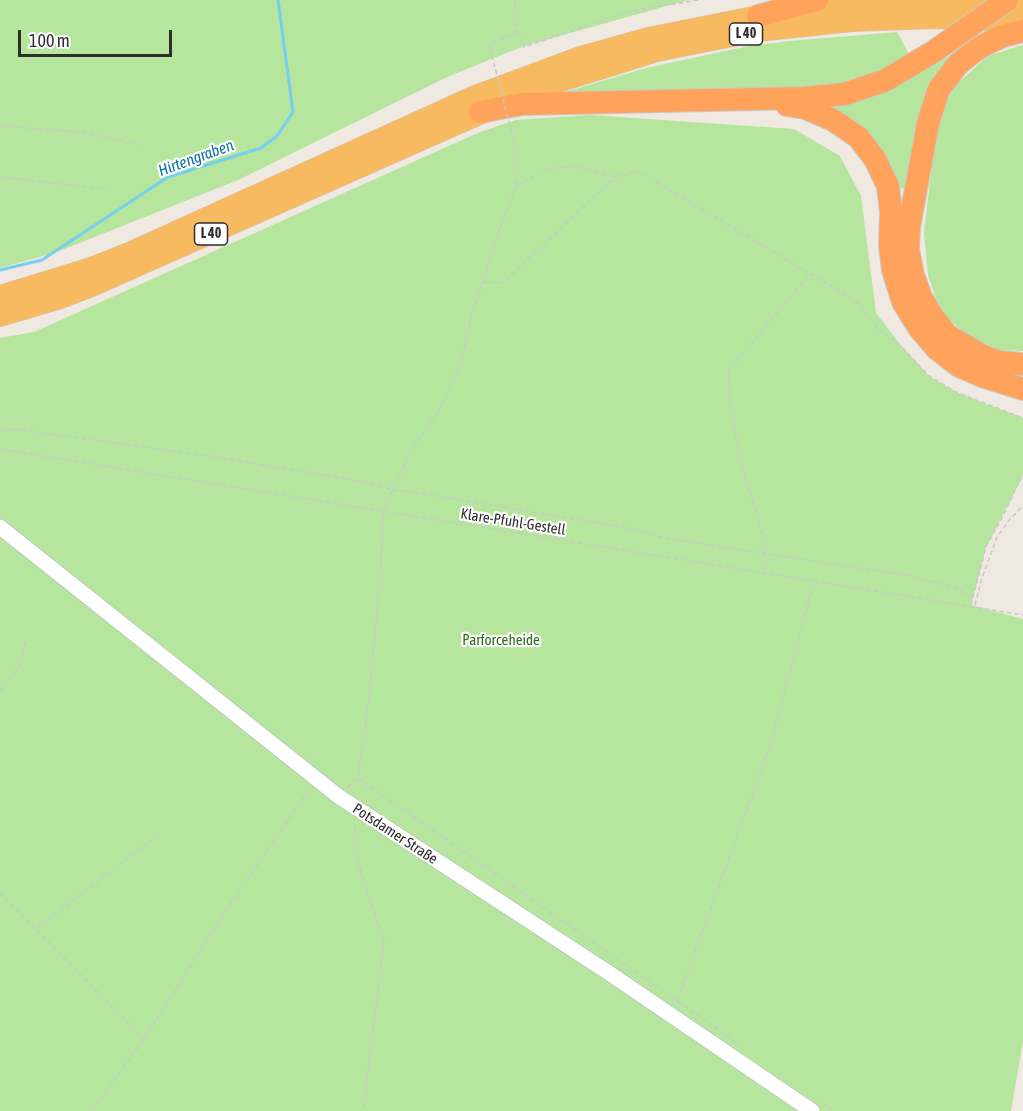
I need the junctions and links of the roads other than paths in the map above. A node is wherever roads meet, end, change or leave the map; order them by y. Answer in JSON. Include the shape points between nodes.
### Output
{"nodes":[{"id":1,"x":817,"y":0,"type":"edge"},
{"id":2,"x":1007,"y":0,"type":"edge"},
{"id":3,"x":1023,"y":4,"type":"edge"},
{"id":4,"x":758,"y":16,"type":"junction"},
{"id":5,"x":1023,"y":22,"type":"edge"},
{"id":6,"x":1023,"y":31,"type":"edge"},
{"id":7,"x":741,"y":99,"type":"junction"},
{"id":8,"x":480,"y":112,"type":"junction"},
{"id":9,"x":0,"y":296,"type":"edge"},
{"id":10,"x":0,"y":316,"type":"edge"},
{"id":11,"x":1023,"y":364,"type":"edge"},
{"id":12,"x":1023,"y":389,"type":"edge"},
{"id":13,"x":0,"y":527,"type":"edge"},
{"id":14,"x":813,"y":1104,"type":"edge"}],
"edges":[{"from":1,"to":4,"type":"highway"},
{"from":2,"to":7,"type":"highway","bridge":true,"via":[[886,80],[845,94]]},
{"from":3,"to":4,"type":"highway","number":"L 40","via":[[842,4]]},
{"from":4,"to":9,"type":"highway","number":"L 40","via":[[648,38],[528,75],[129,253]]},
{"from":5,"to":8,"type":"highway","number":"L 40","via":[[926,18],[758,31],[657,51],[536,89]]},
{"from":6,"to":11,"type":"highway","via":[[980,47],[958,64],[939,89],[928,123],[908,250],[921,297],[947,335],[981,355]]},
{"from":7,"to":8,"type":"highway","via":[[522,104]]},
{"from":7,"to":12,"type":"highway","via":[[805,108],[858,137],[875,159],[888,186],[892,270],[903,302],[919,328],[959,366]]},
{"from":8,"to":10,"type":"highway","number":"L 40","via":[[92,286]]},
{"from":13,"to":14,"type":"street","name":"Potsdamer Straße","via":[[338,796]]}]}
